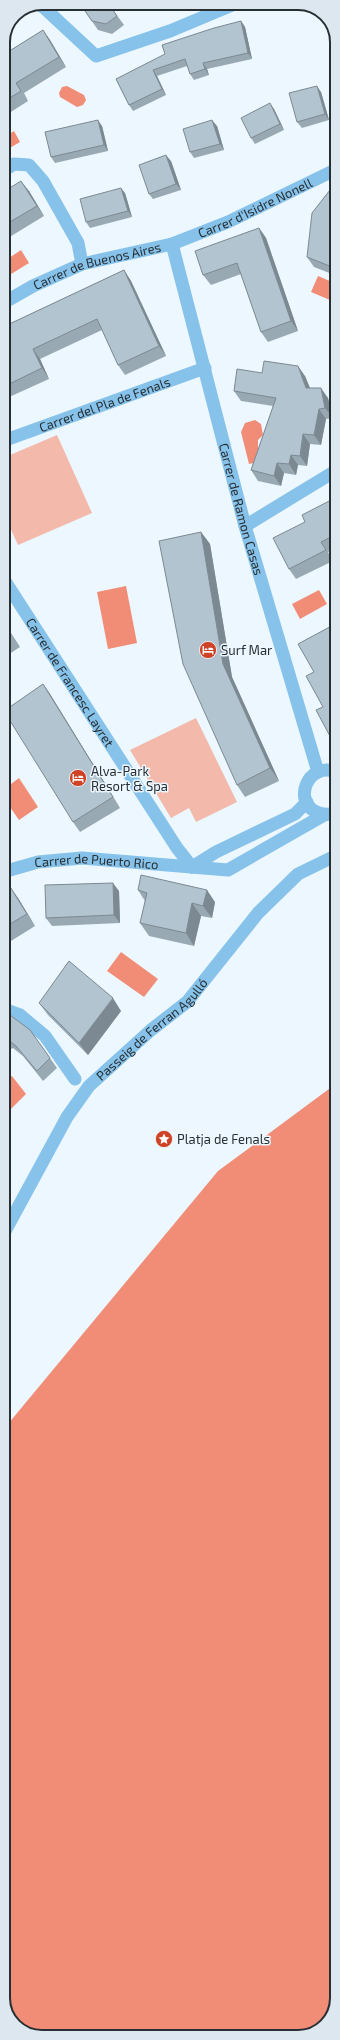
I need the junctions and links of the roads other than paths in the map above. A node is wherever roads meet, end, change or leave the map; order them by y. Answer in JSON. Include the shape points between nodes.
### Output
{"nodes":[{"id":1,"x":46,"y":10,"type":"edge"},
{"id":2,"x":220,"y":10,"type":"edge"},
{"id":3,"x":10,"y":167,"type":"edge"},
{"id":4,"x":330,"y":172,"type":"edge"},
{"id":5,"x":172,"y":244,"type":"junction"},
{"id":6,"x":82,"y":264,"type":"junction"},
{"id":7,"x":10,"y":299,"type":"edge"},
{"id":8,"x":205,"y":368,"type":"junction"},
{"id":9,"x":10,"y":438,"type":"edge"},
{"id":10,"x":330,"y":474,"type":"edge"},
{"id":11,"x":245,"y":526,"type":"junction"},
{"id":12,"x":10,"y":589,"type":"edge"},
{"id":13,"x":330,"y":771,"type":"edge"},
{"id":14,"x":318,"y":772,"type":"junction"},
{"id":15,"x":306,"y":802,"type":"junction"},
{"id":16,"x":330,"y":814,"type":"edge"},
{"id":17,"x":324,"y":815,"type":"junction"},
{"id":18,"x":330,"y":858,"type":"edge"},
{"id":19,"x":192,"y":867,"type":"junction"},
{"id":20,"x":10,"y":868,"type":"edge"},
{"id":21,"x":10,"y":1011,"type":"edge"},
{"id":22,"x":76,"y":1079,"type":"dead end"},
{"id":23,"x":10,"y":1222,"type":"edge"}],
"edges":[{"from":1,"to":2,"type":"street","via":[[96,56],[170,31]]},
{"from":3,"to":6,"type":"street","via":[[14,164],[29,165],[43,181],[78,243]]},
{"from":4,"to":5,"type":"street","name":"Carrer d'Isidre Nonell","via":[[228,222]]},
{"from":5,"to":6,"type":"street","name":"Carrer de Buenos Aires"},
{"from":5,"to":8,"type":"street","name":"Carrer de Ramon Casas"},
{"from":6,"to":7,"type":"street","name":"Carrer de Buenos Aires"},
{"from":8,"to":9,"type":"street","name":"Carrer del Pla de Fenals"},
{"from":8,"to":11,"type":"street","name":"Carrer de Ramon Casas"},
{"from":10,"to":11,"type":"street"},
{"from":11,"to":14,"type":"street","name":"Carrer de Ramon Casas"},
{"from":12,"to":19,"type":"street","name":"Carrer de Francesc Layret"},
{"from":13,"to":14,"type":"street"},
{"from":14,"to":15,"type":"street","via":[[309,778],[304,787]]},
{"from":15,"to":17,"type":"street","via":[[315,812]]},
{"from":15,"to":19,"type":"street","via":[[295,814],[216,852]]},
{"from":16,"to":17,"type":"street"},
{"from":17,"to":19,"type":"street","via":[[228,870]]},
{"from":18,"to":23,"type":"street","name":"Passeig de Ferran Agulló","via":[[298,874],[258,912],[187,1002],[151,1030],[89,1086],[67,1117]]},
{"from":19,"to":20,"type":"street","name":"Carrer de Puerto Rico","via":[[82,858]]},
{"from":21,"to":22,"type":"street","via":[[20,1014],[44,1036]]}]}
